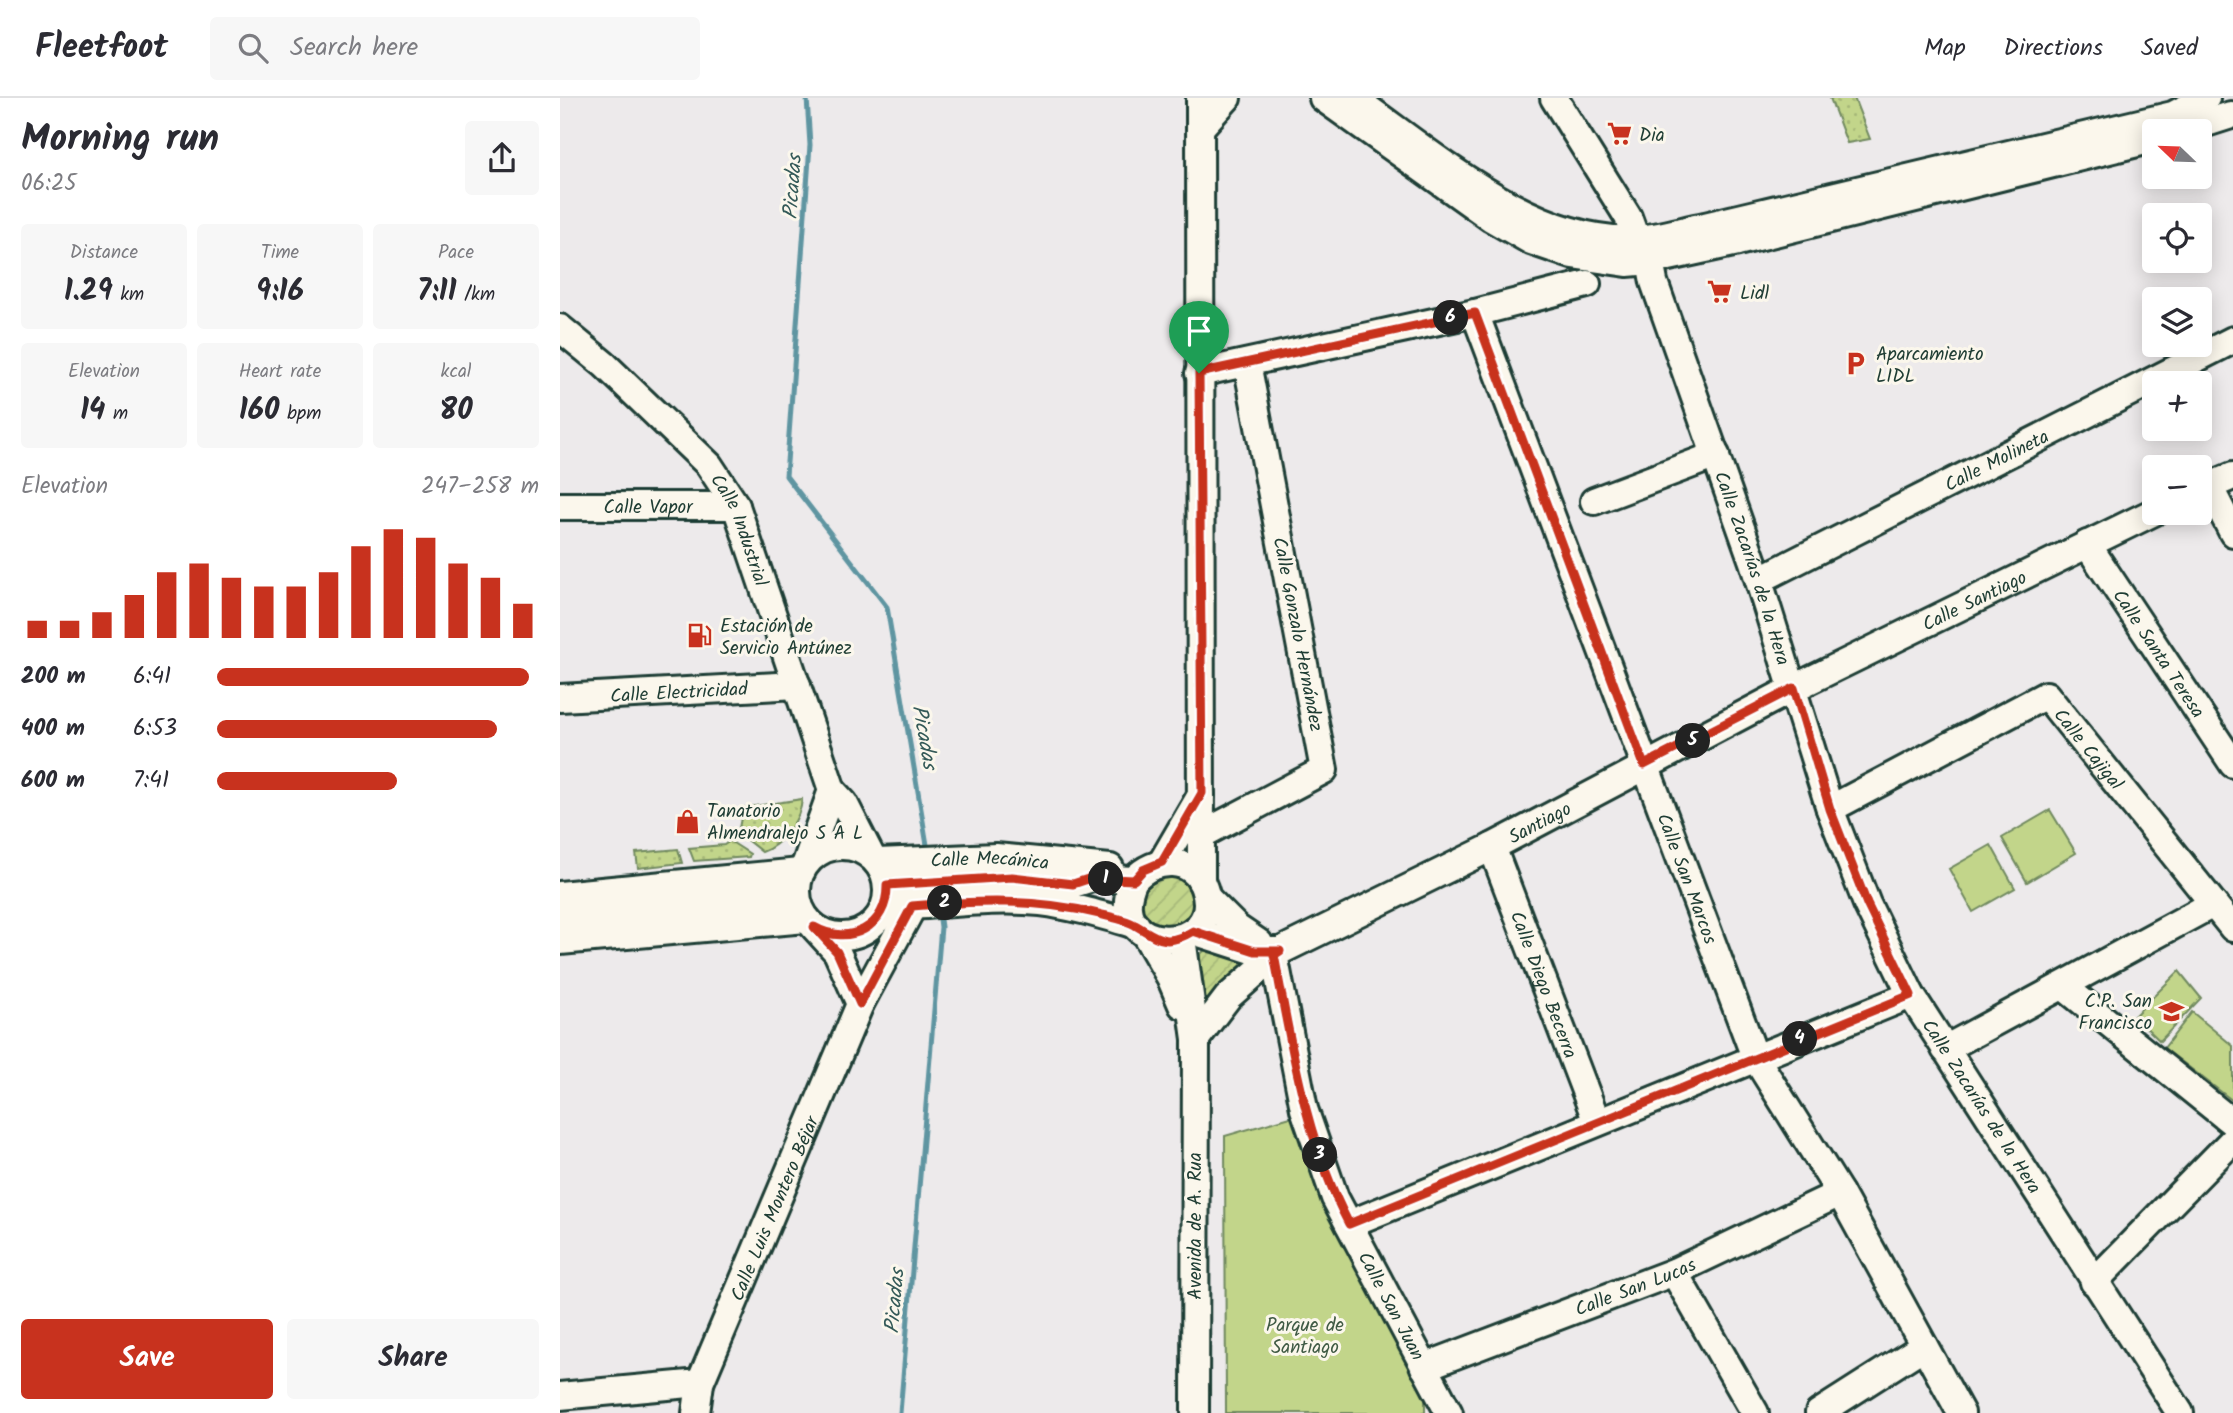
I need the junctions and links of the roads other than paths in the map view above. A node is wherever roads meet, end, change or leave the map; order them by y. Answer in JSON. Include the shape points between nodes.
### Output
{"nodes":[{"id":1,"x":1200,"y":98,"type":"edge"},
{"id":2,"x":1227,"y":98,"type":"edge"},
{"id":3,"x":1323,"y":98,"type":"edge"},
{"id":4,"x":1353,"y":98,"type":"edge"},
{"id":5,"x":1554,"y":98,"type":"edge"},
{"id":6,"x":2206,"y":98,"type":"edge"},
{"id":7,"x":2229,"y":110,"type":"edge"},
{"id":8,"x":2208,"y":119,"type":"edge"},
{"id":9,"x":1200,"y":128,"type":"junction"},
{"id":10,"x":2142,"y":142,"type":"edge"},
{"id":11,"x":1643,"y":250,"type":"junction"},
{"id":12,"x":1587,"y":284,"type":"dead end"},
{"id":13,"x":1475,"y":313,"type":"junction"},
{"id":14,"x":560,"y":328,"type":"edge"},
{"id":15,"x":2233,"y":340,"type":"edge"},
{"id":16,"x":1247,"y":363,"type":"junction"},
{"id":17,"x":1199,"y":373,"type":"junction"},
{"id":18,"x":1716,"y":455,"type":"junction"},
{"id":19,"x":2214,"y":484,"type":"edge"},
{"id":20,"x":1594,"y":501,"type":"dead end"},
{"id":21,"x":560,"y":506,"type":"edge"},
{"id":22,"x":736,"y":506,"type":"junction"},
{"id":23,"x":2142,"y":518,"type":"edge"},
{"id":24,"x":2233,"y":533,"type":"edge"},
{"id":25,"x":2087,"y":544,"type":"junction"},
{"id":26,"x":1759,"y":580,"type":"junction"},
{"id":27,"x":797,"y":685,"type":"junction"},
{"id":28,"x":1794,"y":688,"type":"junction"},
{"id":29,"x":560,"y":698,"type":"edge"},
{"id":30,"x":2233,"y":764,"type":"edge"},
{"id":31,"x":1644,"y":765,"type":"junction"},
{"id":32,"x":832,"y":790,"type":"junction"},
{"id":33,"x":1202,"y":793,"type":"junction"},
{"id":34,"x":1830,"y":809,"type":"junction"},
{"id":35,"x":1203,"y":834,"type":"junction"},
{"id":36,"x":1492,"y":847,"type":"junction"},
{"id":37,"x":1147,"y":871,"type":"junction"},
{"id":38,"x":1073,"y":884,"type":"junction"},
{"id":39,"x":879,"y":886,"type":"junction"},
{"id":40,"x":930,"y":886,"type":"junction"},
{"id":41,"x":1204,"y":890,"type":"junction"},
{"id":42,"x":560,"y":895,"type":"edge"},
{"id":43,"x":805,"y":895,"type":"junction"},
{"id":44,"x":2213,"y":904,"type":"junction"},
{"id":45,"x":560,"y":916,"type":"edge"},
{"id":46,"x":1137,"y":924,"type":"junction"},
{"id":47,"x":2233,"y":928,"type":"edge"},
{"id":48,"x":1187,"y":934,"type":"junction"},
{"id":49,"x":560,"y":941,"type":"edge"},
{"id":50,"x":1277,"y":953,"type":"junction"},
{"id":51,"x":2063,"y":986,"type":"junction"},
{"id":52,"x":1911,"y":995,"type":"junction"},
{"id":53,"x":860,"y":1004,"type":"junction"},
{"id":54,"x":1196,"y":1039,"type":"junction"},
{"id":55,"x":1945,"y":1049,"type":"junction"},
{"id":56,"x":1755,"y":1057,"type":"junction"},
{"id":57,"x":1597,"y":1122,"type":"junction"},
{"id":58,"x":2233,"y":1123,"type":"edge"},
{"id":59,"x":2233,"y":1140,"type":"edge"},
{"id":60,"x":1840,"y":1193,"type":"junction"},
{"id":61,"x":1349,"y":1224,"type":"junction"},
{"id":62,"x":1674,"y":1272,"type":"junction"},
{"id":63,"x":2094,"y":1282,"type":"junction"},
{"id":64,"x":1924,"y":1346,"type":"junction"},
{"id":65,"x":1424,"y":1367,"type":"junction"},
{"id":66,"x":700,"y":1383,"type":"junction"},
{"id":67,"x":560,"y":1396,"type":"edge"},
{"id":68,"x":696,"y":1413,"type":"edge"},
{"id":69,"x":1195,"y":1413,"type":"edge"},
{"id":70,"x":1449,"y":1413,"type":"edge"},
{"id":71,"x":1755,"y":1413,"type":"edge"},
{"id":72,"x":1819,"y":1413,"type":"edge"},
{"id":73,"x":1961,"y":1413,"type":"edge"},
{"id":74,"x":2180,"y":1413,"type":"edge"}],
"edges":[{"from":1,"to":9,"type":"street"},
{"from":2,"to":9,"type":"street"},
{"from":3,"to":11,"type":"street","via":[[1491,218],[1531,241],[1572,255],[1627,263]]},
{"from":4,"to":11,"type":"street","via":[[1511,207],[1568,231]]},
{"from":5,"to":11,"type":"street","name":"Calle Zacarías de la Hera","via":[[1628,217]]},
{"from":6,"to":11,"type":"street","via":[[2173,115],[1705,226]]},
{"from":7,"to":8,"type":"street"},
{"from":9,"to":17,"type":"street"},
{"from":10,"to":11,"type":"street"},
{"from":11,"to":18,"type":"street","name":"Calle Zacarías de la Hera"},
{"from":12,"to":13,"type":"street"},
{"from":13,"to":16,"type":"street"},
{"from":13,"to":31,"type":"street","name":"Calle San Marcos"},
{"from":14,"to":22,"type":"street","name":"Calle Industrial","via":[[709,465]]},
{"from":15,"to":26,"type":"street","name":"Calle Molineta"},
{"from":16,"to":17,"type":"street"},
{"from":16,"to":35,"type":"street","name":"Calle Gonzalo Hernández","via":[[1324,770]]},
{"from":17,"to":33,"type":"street"},
{"from":18,"to":20,"type":"street"},
{"from":18,"to":26,"type":"street","name":"Calle Zacarías de la Hera"},
{"from":19,"to":24,"type":"street"},
{"from":21,"to":22,"type":"street","name":"Calle Vapor"},
{"from":22,"to":27,"type":"street","name":"Calle Industrial"},
{"from":23,"to":25,"type":"street","name":"Calle Santiago"},
{"from":25,"to":28,"type":"street","name":"Calle Santiago"},
{"from":25,"to":30,"type":"street","name":"Calle Santa Teresa"},
{"from":26,"to":28,"type":"street","name":"Calle Zacarías de la Hera"},
{"from":27,"to":29,"type":"street","name":"Calle Electricidad"},
{"from":27,"to":32,"type":"street","name":"Calle Industrial"},
{"from":28,"to":31,"type":"street","name":"Santiago"},
{"from":28,"to":34,"type":"street","name":"Calle Zacarías de la Hera"},
{"from":31,"to":36,"type":"street","name":"Santiago"},
{"from":31,"to":56,"type":"street","name":"Calle San Marcos"},
{"from":32,"to":39,"type":"street","name":"Calle Industrial","via":[[844,803]]},
{"from":32,"to":43,"type":"street"},
{"from":33,"to":35,"type":"street"},
{"from":33,"to":37,"type":"street"},
{"from":34,"to":44,"type":"street","name":"Calle Cajigal","via":[[2046,695]]},
{"from":34,"to":52,"type":"street","name":"Calle Zacarías de la Hera","via":[[1867,904]]},
{"from":35,"to":41,"type":"street"},
{"from":36,"to":50,"type":"street","name":"Santiago"},
{"from":36,"to":57,"type":"street","name":"Calle Diego Becerra"},
{"from":37,"to":38,"type":"street"},
{"from":37,"to":40,"type":"street","name":"Calle Mecánica","via":[[1044,860]]},
{"from":37,"to":41,"type":"street","via":[[1185,866]]},
{"from":37,"to":46,"type":"street","via":[[1130,890]]},
{"from":38,"to":40,"type":"street","via":[[1012,877]]},
{"from":38,"to":46,"type":"street","via":[[1085,899]]},
{"from":39,"to":40,"type":"street"},
{"from":39,"to":43,"type":"street","via":[[850,846],[829,847]]},
{"from":39,"to":43,"type":"street","via":[[866,930],[845,936],[834,936]]},
{"from":39,"to":53,"type":"street","name":"Calle Luis Montero Béjar"},
{"from":40,"to":46,"type":"street","via":[[1075,908]]},
{"from":40,"to":53,"type":"street","name":"Calle Luis Montero Béjar"},
{"from":41,"to":48,"type":"street","via":[[1206,910]]},
{"from":41,"to":50,"type":"street","via":[[1256,942]]},
{"from":42,"to":43,"type":"street"},
{"from":43,"to":45,"type":"street"},
{"from":43,"to":49,"type":"street"},
{"from":43,"to":53,"type":"street"},
{"from":44,"to":47,"type":"street","name":"Calle Cajigal"},
{"from":44,"to":51,"type":"street"},
{"from":46,"to":48,"type":"street","via":[[1169,940]]},
{"from":46,"to":54,"type":"street","name":"Avenida de A. Rua","via":[[1170,977]]},
{"from":48,"to":50,"type":"street"},
{"from":48,"to":54,"type":"street","name":"Avenida de A. Rua"},
{"from":50,"to":54,"type":"street","via":[[1228,997]]},
{"from":50,"to":61,"type":"street","name":"Calle San Juan","via":[[1304,1109],[1335,1198]]},
{"from":51,"to":55,"type":"street"},
{"from":51,"to":58,"type":"street"},
{"from":52,"to":55,"type":"street","name":"Calle Zacarías de la Hera"},
{"from":52,"to":56,"type":"street"},
{"from":53,"to":66,"type":"street","name":"Calle Luis Montero Béjar"},
{"from":54,"to":69,"type":"street","name":"Avenida de A. Rua"},
{"from":55,"to":63,"type":"street","name":"Calle Zacarías de la Hera"},
{"from":56,"to":57,"type":"street"},
{"from":56,"to":60,"type":"street","name":"Calle San Marcos"},
{"from":57,"to":61,"type":"street"},
{"from":59,"to":63,"type":"street"},
{"from":60,"to":62,"type":"street","name":"Calle San Lucas"},
{"from":60,"to":64,"type":"street","name":"Calle San Marcos"},
{"from":61,"to":65,"type":"street","name":"Calle San Juan"},
{"from":62,"to":65,"type":"street","name":"Calle San Lucas"},
{"from":62,"to":71,"type":"street"},
{"from":63,"to":74,"type":"street","name":"Calle Zacarías de la Hera"},
{"from":64,"to":72,"type":"street"},
{"from":64,"to":73,"type":"street","name":"Calle San Marcos"},
{"from":65,"to":70,"type":"street","name":"Calle San Juan"},
{"from":66,"to":67,"type":"street"},
{"from":66,"to":68,"type":"street","name":"Calle Luis Montero Béjar"}]}
